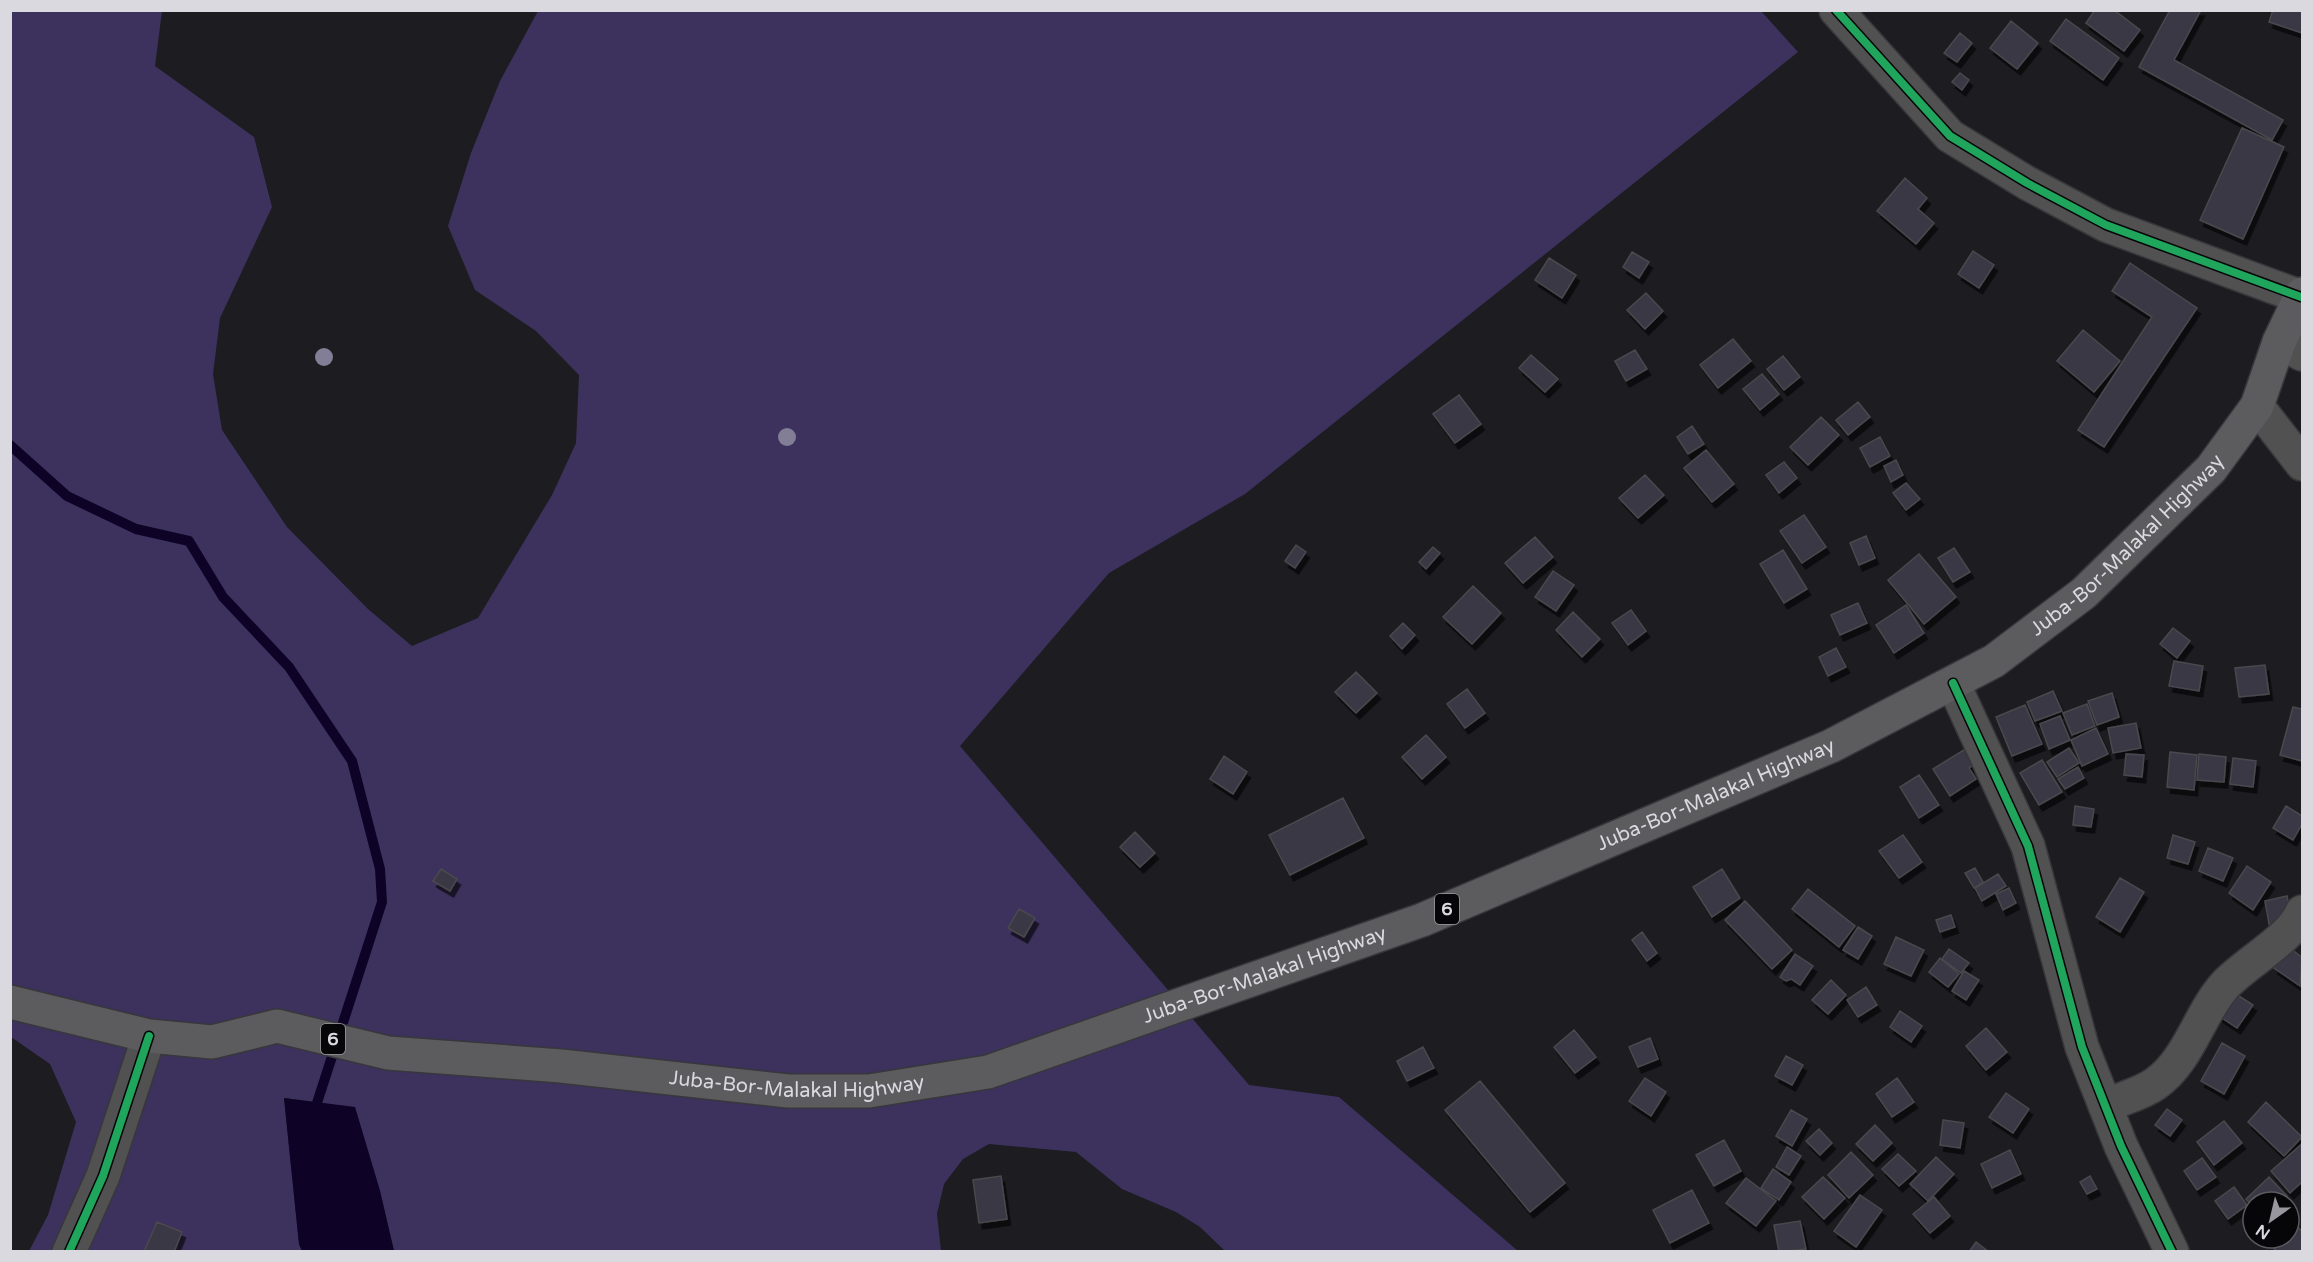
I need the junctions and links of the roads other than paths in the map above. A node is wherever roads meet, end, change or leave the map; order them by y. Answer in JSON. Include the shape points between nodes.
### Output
{"nodes":[{"id":1,"x":1836,"y":10,"type":"edge"},
{"id":2,"x":2302,"y":295,"type":"edge"},
{"id":3,"x":2291,"y":348,"type":"edge"},
{"id":4,"x":2258,"y":406,"type":"junction"},
{"id":5,"x":2302,"y":464,"type":"edge"},
{"id":6,"x":1953,"y":683,"type":"junction"},
{"id":7,"x":2302,"y":912,"type":"edge"},
{"id":8,"x":10,"y":1002,"type":"edge"},
{"id":9,"x":149,"y":1036,"type":"junction"},
{"id":10,"x":2104,"y":1106,"type":"junction"},
{"id":11,"x":69,"y":1251,"type":"edge"},
{"id":12,"x":2172,"y":1251,"type":"edge"}],
"edges":[{"from":1,"to":2,"type":"street","via":[[1950,136],[2106,225]]},
{"from":2,"to":3,"type":"main road","name":"Juba-Bor-Malakal Highway","number":"6"},
{"from":3,"to":4,"type":"main road","name":"Juba-Bor-Malakal Highway","number":"6"},
{"from":4,"to":5,"type":"street"},
{"from":4,"to":6,"type":"main road","name":"Juba-Bor-Malakal Highway","number":"6","via":[[2211,469],[2084,593],[1994,661]]},
{"from":6,"to":9,"type":"main road","name":"Juba-Bor-Malakal Highway","number":"6","via":[[1831,746],[1422,920],[988,1072],[869,1091],[788,1091],[561,1066],[388,1053],[277,1026],[212,1042]]},
{"from":6,"to":10,"type":"street","via":[[2028,846],[2082,1047]]},
{"from":7,"to":10,"type":"street","via":[[2298,923],[2225,985],[2178,1060],[2155,1084]]},
{"from":8,"to":9,"type":"main road","name":"Juba-Bor-Malakal Highway","number":"6"},
{"from":9,"to":11,"type":"street","via":[[103,1176]]},
{"from":10,"to":12,"type":"street"}]}
